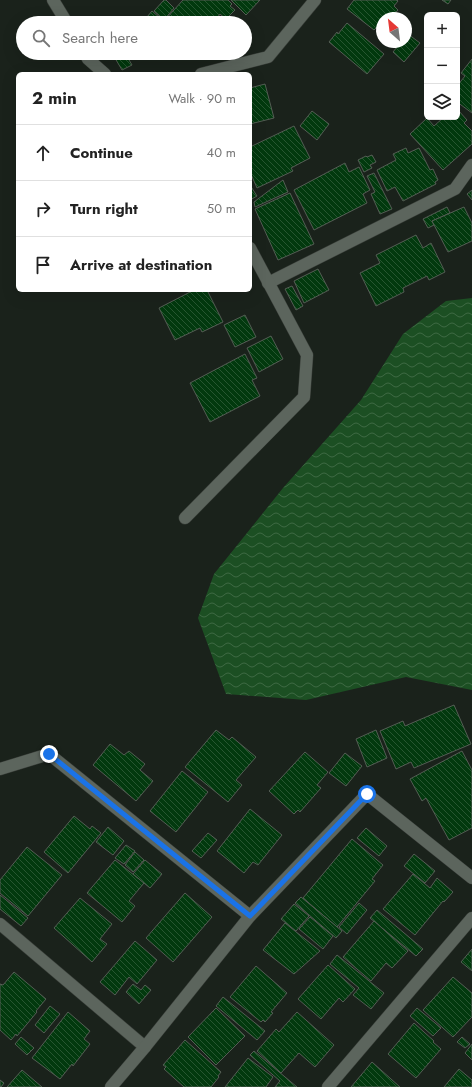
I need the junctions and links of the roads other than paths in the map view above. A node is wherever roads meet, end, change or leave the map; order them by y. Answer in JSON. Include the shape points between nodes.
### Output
{"nodes":[{"id":1,"x":53,"y":0,"type":"edge"},
{"id":2,"x":315,"y":0,"type":"edge"},
{"id":3,"x":63,"y":16,"type":"edge"},
{"id":4,"x":89,"y":60,"type":"edge"},
{"id":5,"x":103,"y":72,"type":"edge"},
{"id":6,"x":209,"y":72,"type":"edge"},
{"id":7,"x":472,"y":165,"type":"edge"},
{"id":8,"x":252,"y":252,"type":"edge"},
{"id":9,"x":268,"y":283,"type":"junction"},
{"id":10,"x":185,"y":518,"type":"dead end"},
{"id":11,"x":0,"y":769,"type":"edge"},
{"id":12,"x":472,"y":878,"type":"edge"},
{"id":13,"x":250,"y":916,"type":"junction"},
{"id":14,"x":472,"y":918,"type":"edge"},
{"id":15,"x":0,"y":924,"type":"edge"},
{"id":16,"x":145,"y":1047,"type":"junction"},
{"id":17,"x":111,"y":1087,"type":"edge"},
{"id":18,"x":328,"y":1087,"type":"edge"}],
"edges":[{"from":1,"to":3,"type":"street"},
{"from":2,"to":6,"type":"street","via":[[268,57]]},
{"from":4,"to":5,"type":"street"},
{"from":7,"to":9,"type":"street","via":[[455,189]]},
{"from":8,"to":9,"type":"street"},
{"from":9,"to":10,"type":"street","via":[[307,355],[304,397]]},
{"from":11,"to":13,"type":"street","via":[[49,754]]},
{"from":12,"to":13,"type":"street","via":[[367,794]]},
{"from":13,"to":16,"type":"street"},
{"from":14,"to":18,"type":"street"},
{"from":15,"to":16,"type":"street"},
{"from":16,"to":17,"type":"street"}]}
